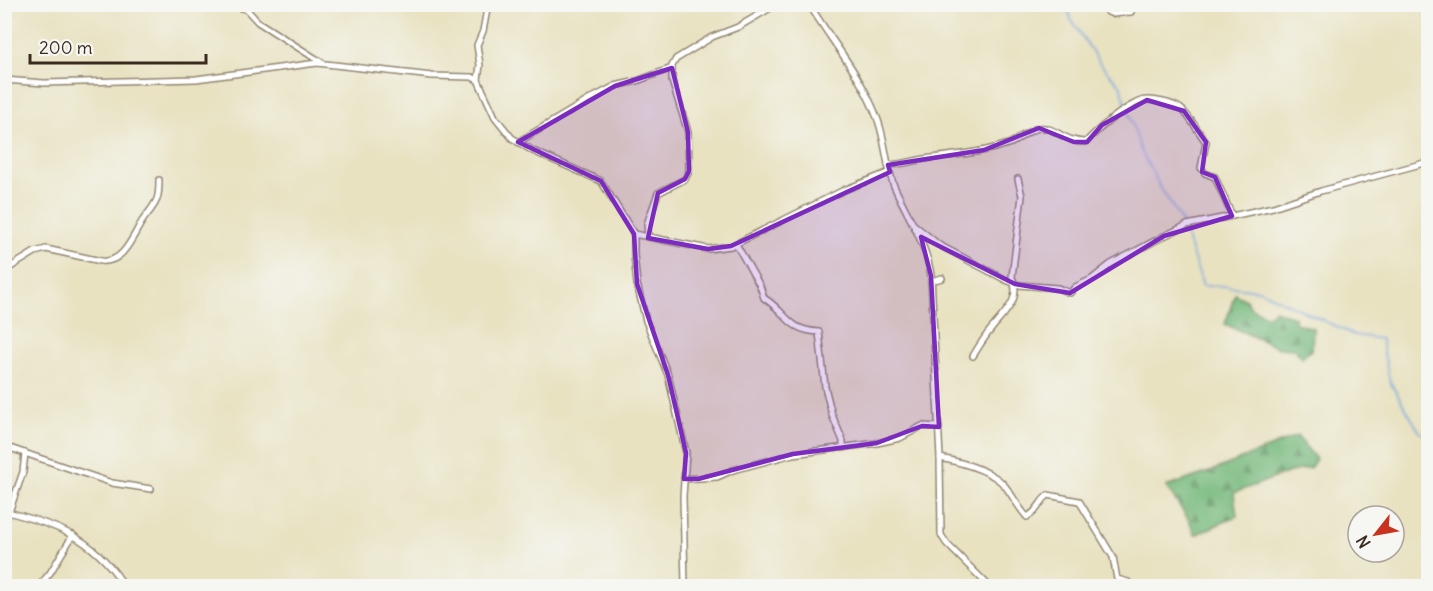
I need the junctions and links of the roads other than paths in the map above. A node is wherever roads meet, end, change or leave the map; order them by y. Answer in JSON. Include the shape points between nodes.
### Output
{"nodes":[{"id":1,"x":232,"y":4,"type":"edge"},
{"id":2,"x":488,"y":4,"type":"edge"},
{"id":3,"x":777,"y":4,"type":"edge"},
{"id":4,"x":809,"y":4,"type":"edge"},
{"id":5,"x":1108,"y":4,"type":"edge"},
{"id":6,"x":1133,"y":4,"type":"edge"},
{"id":7,"x":326,"y":64,"type":"junction"},
{"id":8,"x":672,"y":68,"type":"junction"},
{"id":9,"x":4,"y":80,"type":"edge"},
{"id":10,"x":478,"y":80,"type":"junction"},
{"id":11,"x":518,"y":142,"type":"junction"},
{"id":12,"x":1428,"y":162,"type":"edge"},
{"id":13,"x":888,"y":165,"type":"junction"},
{"id":14,"x":890,"y":172,"type":"junction"},
{"id":15,"x":1018,"y":179,"type":"dead end"},
{"id":16,"x":159,"y":180,"type":"dead end"},
{"id":17,"x":1232,"y":216,"type":"junction"},
{"id":18,"x":911,"y":223,"type":"junction"},
{"id":19,"x":634,"y":234,"type":"junction"},
{"id":20,"x":648,"y":237,"type":"junction"},
{"id":21,"x":736,"y":244,"type":"junction"},
{"id":22,"x":4,"y":271,"type":"edge"},
{"id":23,"x":942,"y":278,"type":"dead end"},
{"id":24,"x":931,"y":280,"type":"junction"},
{"id":25,"x":1015,"y":284,"type":"junction"},
{"id":26,"x":973,"y":356,"type":"dead end"},
{"id":27,"x":939,"y":427,"type":"junction"},
{"id":28,"x":4,"y":446,"type":"edge"},
{"id":29,"x":843,"y":448,"type":"junction"},
{"id":30,"x":25,"y":453,"type":"junction"},
{"id":31,"x":940,"y":458,"type":"junction"},
{"id":32,"x":684,"y":479,"type":"junction"},
{"id":33,"x":151,"y":489,"type":"dead end"},
{"id":34,"x":7,"y":511,"type":"edge"},
{"id":35,"x":73,"y":535,"type":"junction"},
{"id":36,"x":1128,"y":582,"type":"dead end"},
{"id":37,"x":39,"y":586,"type":"edge"},
{"id":38,"x":119,"y":586,"type":"edge"},
{"id":39,"x":685,"y":586,"type":"edge"},
{"id":40,"x":989,"y":586,"type":"edge"}],
"edges":[{"from":1,"to":7,"type":"street","via":[[247,10],[258,22]]},
{"from":2,"to":10,"type":"street","via":[[477,45]]},
{"from":3,"to":8,"type":"street","via":[[712,37],[676,59]]},
{"from":4,"to":13,"type":"street","via":[[866,90],[880,123]]},
{"from":5,"to":6,"type":"street","via":[[1108,12],[1113,14],[1131,12]]},
{"from":7,"to":9,"type":"street","via":[[196,79],[44,83]]},
{"from":7,"to":10,"type":"street"},
{"from":8,"to":11,"type":"street","via":[[615,86]]},
{"from":8,"to":20,"type":"street","via":[[672,81],[688,132],[689,171],[685,179],[658,193],[647,224]]},
{"from":10,"to":11,"type":"street","via":[[495,117]]},
{"from":11,"to":19,"type":"street","via":[[601,181]]},
{"from":12,"to":17,"type":"street"},
{"from":13,"to":14,"type":"street"},
{"from":13,"to":17,"type":"street","via":[[984,150],[1039,128],[1074,142],[1086,142],[1102,125],[1139,102],[1150,100],[1182,109],[1205,140],[1201,168],[1215,177]]},
{"from":14,"to":18,"type":"street"},
{"from":14,"to":21,"type":"street","via":[[844,190]]},
{"from":15,"to":25,"type":"street","via":[[1022,196],[1012,274]]},
{"from":16,"to":22,"type":"street","via":[[153,208],[116,258],[109,262],[46,249]]},
{"from":17,"to":25,"type":"street","via":[[1180,228],[1128,253],[1070,293]]},
{"from":18,"to":24,"type":"street","via":[[928,259]]},
{"from":18,"to":25,"type":"street","via":[[939,245]]},
{"from":19,"to":20,"type":"street"},
{"from":19,"to":32,"type":"street","via":[[637,284],[646,321],[668,375],[687,453]]},
{"from":20,"to":21,"type":"street","via":[[708,249]]},
{"from":21,"to":29,"type":"street","via":[[764,298],[800,329],[819,332],[825,387]]},
{"from":23,"to":24,"type":"street"},
{"from":24,"to":27,"type":"street"},
{"from":25,"to":26,"type":"street","via":[[1008,310]]},
{"from":27,"to":29,"type":"street","via":[[922,426],[900,438]]},
{"from":27,"to":31,"type":"street"},
{"from":28,"to":30,"type":"street"},
{"from":29,"to":32,"type":"street","via":[[775,458],[717,477]]},
{"from":30,"to":33,"type":"street","via":[[112,483]]},
{"from":30,"to":34,"type":"street","via":[[23,472]]},
{"from":31,"to":36,"type":"street","via":[[996,477],[1027,517],[1036,512],[1048,495],[1079,501],[1113,557],[1118,579]]},
{"from":31,"to":40,"type":"street","via":[[941,535]]},
{"from":32,"to":39,"type":"street"},
{"from":34,"to":35,"type":"street","via":[[41,520]]},
{"from":35,"to":37,"type":"street"},
{"from":35,"to":38,"type":"street","via":[[114,570],[121,581]]}]}
